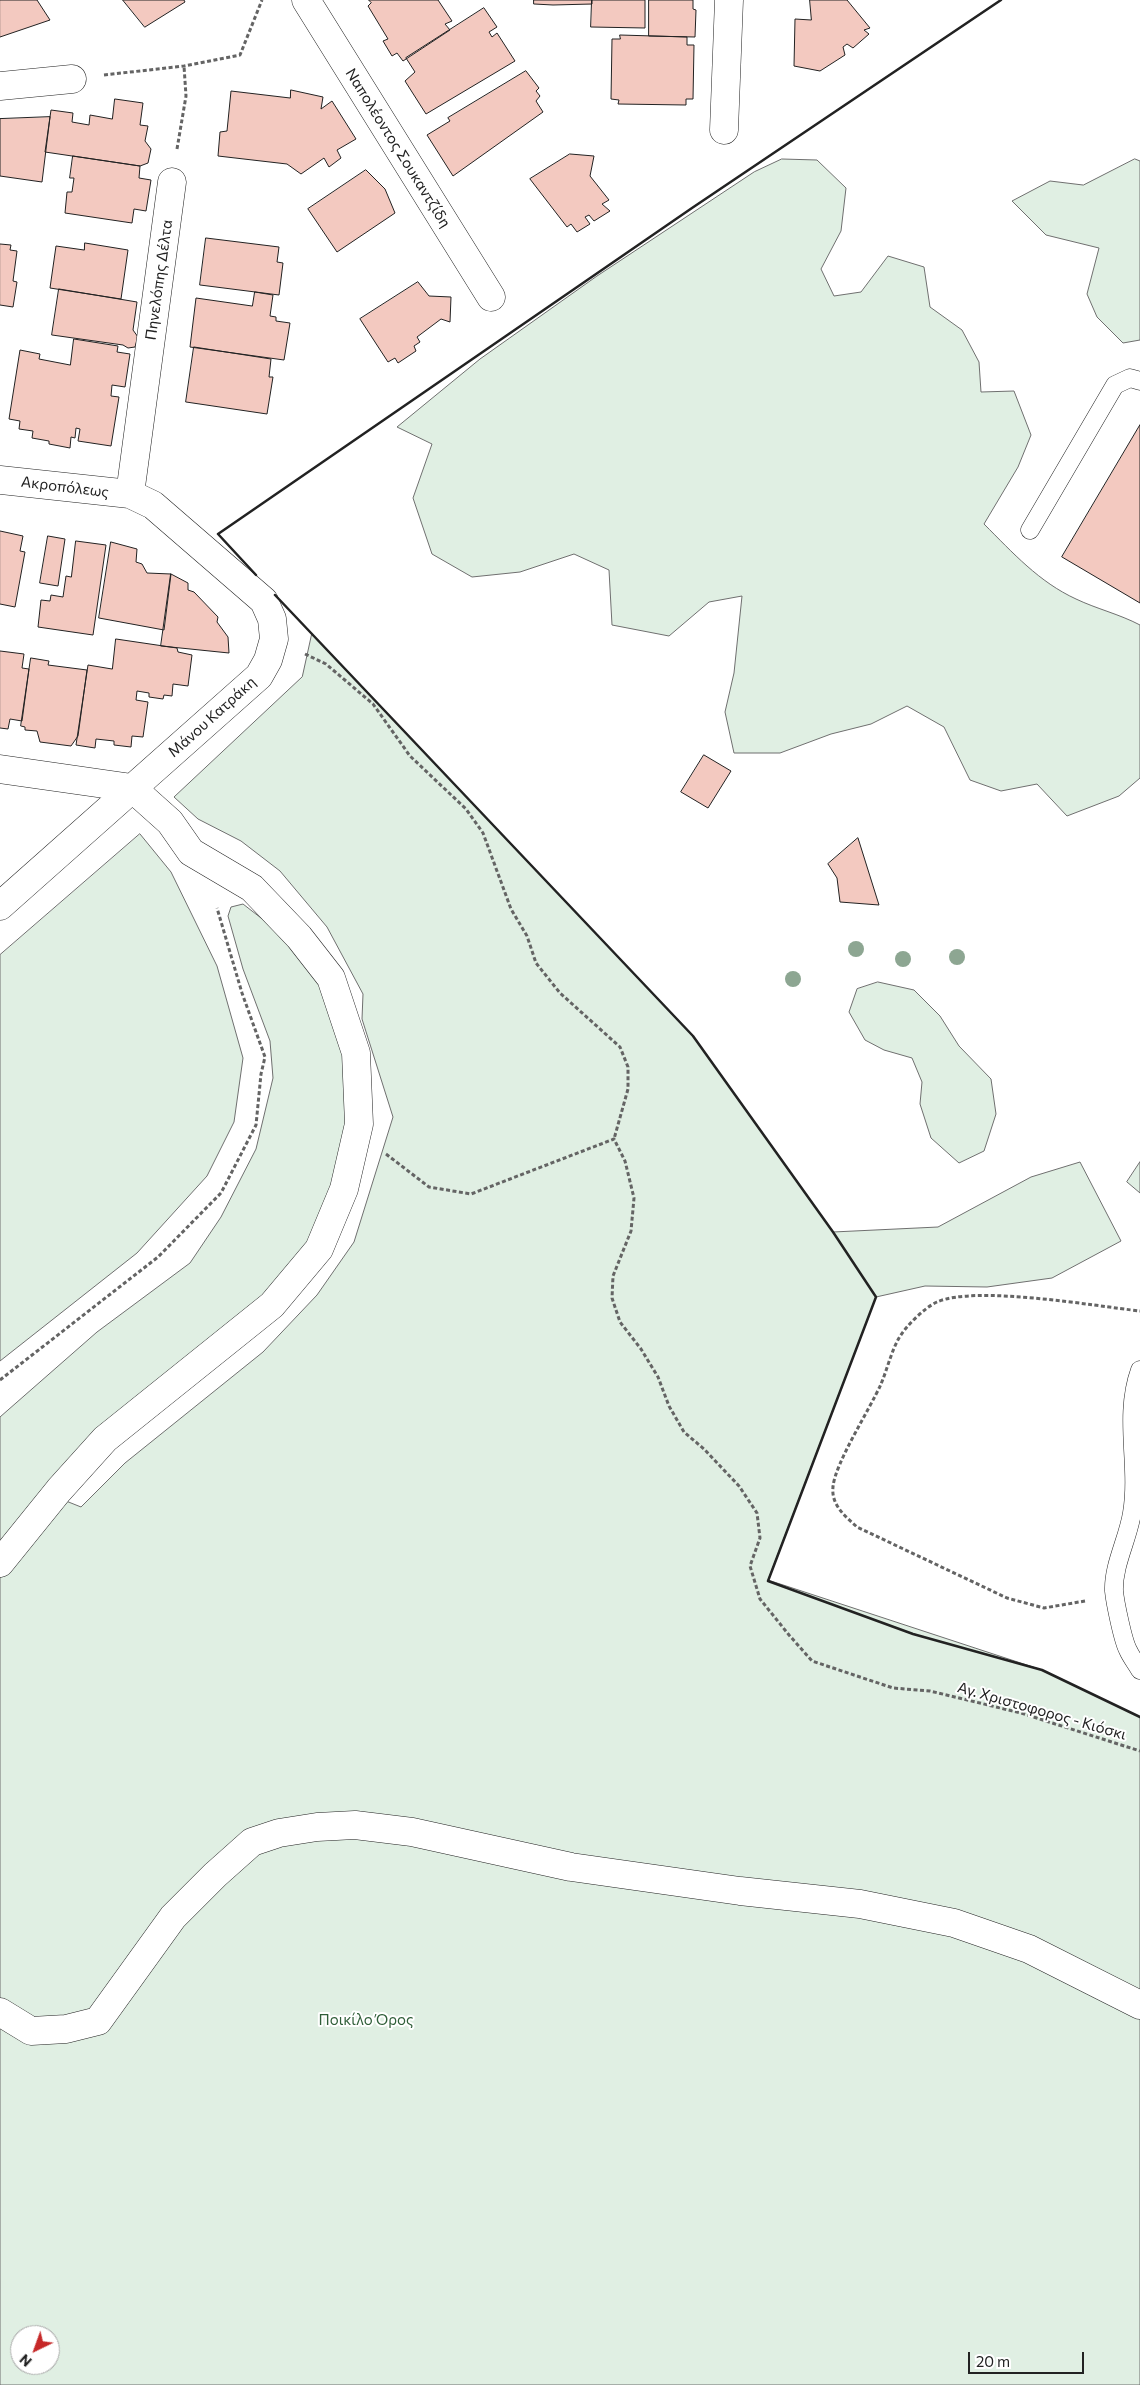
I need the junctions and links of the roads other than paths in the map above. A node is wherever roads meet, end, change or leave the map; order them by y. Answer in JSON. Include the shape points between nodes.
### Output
{"nodes":[{"id":1,"x":306,"y":0,"type":"edge"},
{"id":2,"x":729,"y":0,"type":"edge"},
{"id":3,"x":72,"y":79,"type":"road end"},
{"id":4,"x":0,"y":86,"type":"edge"},
{"id":5,"x":724,"y":130,"type":"dead end"},
{"id":6,"x":172,"y":182,"type":"road end"},
{"id":7,"x":490,"y":297,"type":"dead end"},
{"id":8,"x":1140,"y":381,"type":"edge"},
{"id":9,"x":0,"y":480,"type":"edge"},
{"id":10,"x":130,"y":494,"type":"junction"},
{"id":11,"x":1030,"y":530,"type":"dead end"},
{"id":12,"x":0,"y":769,"type":"edge"},
{"id":13,"x":132,"y":788,"type":"junction"},
{"id":14,"x":0,"y":906,"type":"edge"},
{"id":15,"x":1140,"y":1370,"type":"edge"},
{"id":16,"x":0,"y":1563,"type":"edge"},
{"id":17,"x":1140,"y":1670,"type":"edge"},
{"id":18,"x":1140,"y":2005,"type":"edge"},
{"id":19,"x":0,"y":2012,"type":"edge"}],
"edges":[{"from":1,"to":7,"type":"street","name":"Ναπολέοντος Σουκαντζίδη"},
{"from":2,"to":5,"type":"street"},
{"from":3,"to":4,"type":"street"},
{"from":6,"to":10,"type":"street","name":"Πηνελόπης Δέλτα"},
{"from":8,"to":11,"type":"lane","via":[[1130,378],[1115,386]]},
{"from":9,"to":10,"type":"street","name":"Ακροπόλεως"},
{"from":10,"to":13,"type":"street","name":"Μάνου Κατράκη","via":[[153,506],[258,594],[272,620],[273,645],[259,676]]},
{"from":12,"to":13,"type":"street"},
{"from":13,"to":14,"type":"street","name":"Μάνου Κατράκη"},
{"from":13,"to":16,"type":"street","via":[[170,822],[191,852],[252,888],[299,937],[331,978],[356,1054],[360,1124],[344,1189],[319,1250],[272,1305],[105,1439]]},
{"from":15,"to":17,"type":"lane","via":[[1131,1420],[1132,1513],[1114,1590],[1127,1650]]},
{"from":18,"to":19,"type":"street","via":[[1029,1950],[954,1923],[860,1904],[571,1867],[412,1832],[355,1826],[298,1830],[252,1842],[173,1918],[98,2021],[66,2029],[31,2031]]}]}
